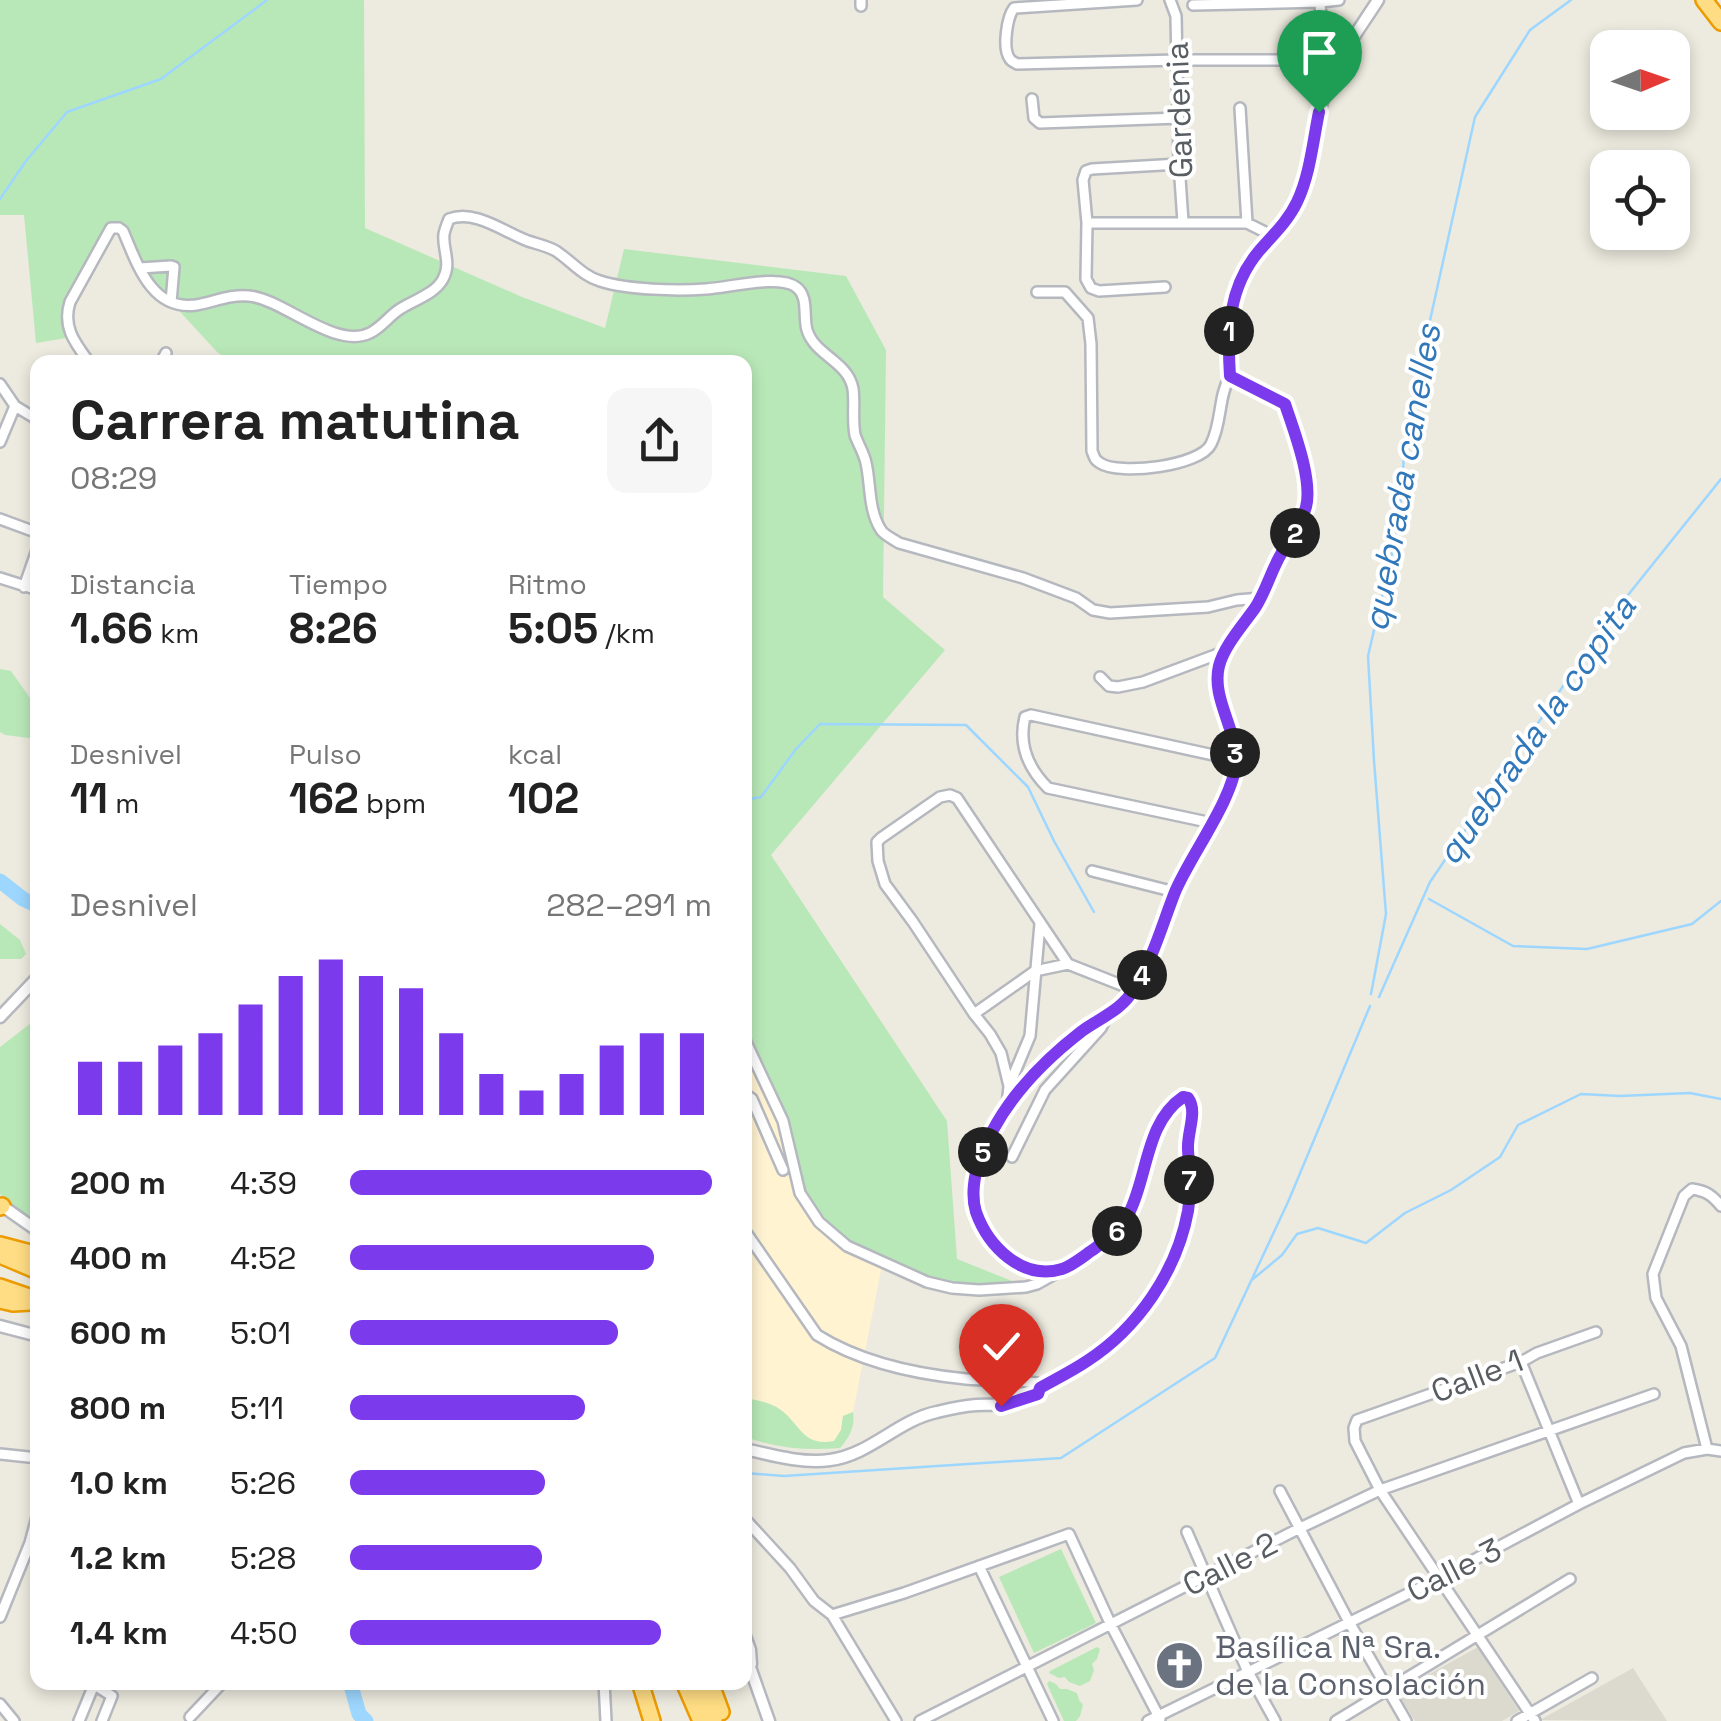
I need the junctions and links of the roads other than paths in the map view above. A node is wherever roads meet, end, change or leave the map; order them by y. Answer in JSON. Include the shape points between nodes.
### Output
{"nodes":[{"id":1,"x":1137,"y":0,"type":"edge"},
{"id":2,"x":1170,"y":0,"type":"edge"},
{"id":3,"x":1339,"y":0,"type":"edge"},
{"id":4,"x":1378,"y":0,"type":"edge"},
{"id":5,"x":1704,"y":0,"type":"edge"},
{"id":6,"x":1320,"y":2,"type":"edge"},
{"id":7,"x":1193,"y":4,"type":"dead end"},
{"id":8,"x":1721,"y":22,"type":"edge"},
{"id":9,"x":1177,"y":60,"type":"junction"},
{"id":10,"x":1032,"y":99,"type":"dead end"},
{"id":11,"x":1240,"y":108,"type":"dead end"},
{"id":12,"x":1179,"y":118,"type":"junction"},
{"id":13,"x":1179,"y":164,"type":"junction"},
{"id":14,"x":1183,"y":222,"type":"junction"},
{"id":15,"x":1086,"y":223,"type":"junction"},
{"id":16,"x":1248,"y":223,"type":"junction"},
{"id":17,"x":1273,"y":236,"type":"junction"},
{"id":18,"x":140,"y":268,"type":"junction"},
{"id":19,"x":1165,"y":287,"type":"dead end"},
{"id":20,"x":1038,"y":292,"type":"dead end"},
{"id":21,"x":171,"y":302,"type":"junction"},
{"id":22,"x":84,"y":355,"type":"edge"},
{"id":23,"x":1230,"y":376,"type":"junction"},
{"id":24,"x":0,"y":384,"type":"edge"},
{"id":25,"x":15,"y":406,"type":"junction"},
{"id":26,"x":30,"y":415,"type":"edge"},
{"id":27,"x":0,"y":442,"type":"edge"},
{"id":28,"x":0,"y":518,"type":"edge"},
{"id":29,"x":30,"y":530,"type":"edge"},
{"id":30,"x":30,"y":570,"type":"edge"},
{"id":31,"x":0,"y":578,"type":"edge"},
{"id":32,"x":24,"y":587,"type":"junction"},
{"id":33,"x":30,"y":588,"type":"edge"},
{"id":34,"x":1261,"y":598,"type":"junction"},
{"id":35,"x":1226,"y":651,"type":"junction"},
{"id":36,"x":1100,"y":677,"type":"dead end"},
{"id":37,"x":1236,"y":760,"type":"junction"},
{"id":38,"x":1212,"y":823,"type":"junction"},
{"id":39,"x":1092,"y":871,"type":"dead end"},
{"id":40,"x":1175,"y":892,"type":"junction"},
{"id":41,"x":1040,"y":922,"type":"junction"},
{"id":42,"x":1068,"y":964,"type":"junction"},
{"id":43,"x":1035,"y":971,"type":"junction"},
{"id":44,"x":30,"y":985,"type":"edge"},
{"id":45,"x":1134,"y":990,"type":"junction"},
{"id":46,"x":974,"y":1014,"type":"junction"},
{"id":47,"x":1108,"y":1014,"type":"junction"},
{"id":48,"x":0,"y":1018,"type":"edge"},
{"id":49,"x":752,"y":1055,"type":"edge"},
{"id":50,"x":1009,"y":1086,"type":"junction"},
{"id":51,"x":752,"y":1099,"type":"edge"},
{"id":52,"x":1007,"y":1106,"type":"junction"},
{"id":53,"x":1012,"y":1157,"type":"dead end"},
{"id":54,"x":784,"y":1170,"type":"dead end"},
{"id":55,"x":1,"y":1206,"type":"edge"},
{"id":56,"x":1721,"y":1206,"type":"edge"},
{"id":57,"x":30,"y":1226,"type":"edge"},
{"id":58,"x":752,"y":1241,"type":"edge"},
{"id":59,"x":0,"y":1245,"type":"edge"},
{"id":60,"x":30,"y":1253,"type":"edge"},
{"id":61,"x":0,"y":1255,"type":"edge"},
{"id":62,"x":0,"y":1266,"type":"edge"},
{"id":63,"x":30,"y":1268,"type":"edge"},
{"id":64,"x":1062,"y":1269,"type":"junction"},
{"id":65,"x":30,"y":1278,"type":"edge"},
{"id":66,"x":0,"y":1287,"type":"edge"},
{"id":67,"x":30,"y":1298,"type":"edge"},
{"id":68,"x":0,"y":1300,"type":"edge"},
{"id":69,"x":30,"y":1302,"type":"edge"},
{"id":70,"x":0,"y":1326,"type":"edge"},
{"id":71,"x":1596,"y":1332,"type":"dead end"},
{"id":72,"x":30,"y":1334,"type":"edge"},
{"id":73,"x":1522,"y":1362,"type":"junction"},
{"id":74,"x":1040,"y":1388,"type":"junction"},
{"id":75,"x":1654,"y":1394,"type":"dead end"},
{"id":76,"x":1550,"y":1430,"type":"junction"},
{"id":77,"x":1706,"y":1449,"type":"junction"},
{"id":78,"x":752,"y":1450,"type":"edge"},
{"id":79,"x":1721,"y":1451,"type":"edge"},
{"id":80,"x":0,"y":1454,"type":"edge"},
{"id":81,"x":30,"y":1457,"type":"edge"},
{"id":82,"x":1380,"y":1490,"type":"junction"},
{"id":83,"x":1280,"y":1491,"type":"dead end"},
{"id":84,"x":1579,"y":1504,"type":"junction"},
{"id":85,"x":752,"y":1527,"type":"edge"},
{"id":86,"x":1300,"y":1528,"type":"junction"},
{"id":87,"x":1187,"y":1532,"type":"dead end"},
{"id":88,"x":30,"y":1543,"type":"edge"},
{"id":89,"x":979,"y":1566,"type":"junction"},
{"id":90,"x":1206,"y":1577,"type":"junction"},
{"id":91,"x":1438,"y":1578,"type":"junction"},
{"id":92,"x":1570,"y":1578,"type":"dead end"},
{"id":93,"x":832,"y":1615,"type":"junction"},
{"id":94,"x":0,"y":1617,"type":"edge"},
{"id":95,"x":1349,"y":1622,"type":"junction"},
{"id":96,"x":1112,"y":1625,"type":"junction"},
{"id":97,"x":1478,"y":1635,"type":"junction"},
{"id":98,"x":1026,"y":1667,"type":"junction"},
{"id":99,"x":752,"y":1670,"type":"edge"},
{"id":100,"x":1248,"y":1672,"type":"junction"},
{"id":101,"x":1592,"y":1678,"type":"dead end"},
{"id":102,"x":92,"y":1690,"type":"edge"},
{"id":103,"x":102,"y":1690,"type":"edge"},
{"id":104,"x":215,"y":1690,"type":"edge"},
{"id":105,"x":604,"y":1690,"type":"edge"},
{"id":106,"x":642,"y":1690,"type":"edge"},
{"id":107,"x":687,"y":1690,"type":"edge"},
{"id":108,"x":701,"y":1690,"type":"edge"},
{"id":109,"x":713,"y":1690,"type":"edge"},
{"id":110,"x":1386,"y":1690,"type":"junction"},
{"id":111,"x":0,"y":1704,"type":"edge"},
{"id":112,"x":190,"y":1717,"type":"dead end"},
{"id":113,"x":1532,"y":1717,"type":"edge"},
{"id":114,"x":1160,"y":1718,"type":"edge"},
{"id":115,"x":14,"y":1721,"type":"edge"},
{"id":116,"x":79,"y":1721,"type":"edge"},
{"id":117,"x":102,"y":1721,"type":"edge"},
{"id":118,"x":606,"y":1721,"type":"edge"},
{"id":119,"x":652,"y":1721,"type":"edge"},
{"id":120,"x":701,"y":1721,"type":"edge"},
{"id":121,"x":714,"y":1721,"type":"edge"},
{"id":122,"x":724,"y":1721,"type":"edge"},
{"id":123,"x":768,"y":1721,"type":"edge"},
{"id":124,"x":896,"y":1721,"type":"edge"},
{"id":125,"x":920,"y":1721,"type":"edge"},
{"id":126,"x":1053,"y":1721,"type":"edge"},
{"id":127,"x":1148,"y":1721,"type":"edge"},
{"id":128,"x":1275,"y":1721,"type":"edge"},
{"id":129,"x":1336,"y":1721,"type":"edge"},
{"id":130,"x":1406,"y":1721,"type":"edge"},
{"id":131,"x":1517,"y":1721,"type":"edge"}],
"edges":[{"from":1,"to":9,"type":"street","via":[[1014,8],[1007,20],[1007,55],[1017,64]]},
{"from":2,"to":9,"type":"street","name":"Gardenia"},
{"from":3,"to":6,"type":"street"},
{"from":4,"to":17,"type":"street","via":[[1334,70],[1299,200]]},
{"from":5,"to":8,"type":"highway"},
{"from":6,"to":7,"type":"street"},
{"from":6,"to":9,"type":"street","via":[[1324,51],[1316,59]]},
{"from":9,"to":12,"type":"street","name":"Gardenia"},
{"from":10,"to":12,"type":"street","via":[[1040,122]]},
{"from":11,"to":16,"type":"street"},
{"from":12,"to":13,"type":"street","name":"Gardenia"},
{"from":13,"to":14,"type":"street","name":"Gardenia"},
{"from":13,"to":15,"type":"street","via":[[1086,171]]},
{"from":14,"to":15,"type":"street"},
{"from":14,"to":16,"type":"street"},
{"from":15,"to":19,"type":"street","via":[[1086,278],[1092,288]]},
{"from":16,"to":17,"type":"street"},
{"from":17,"to":23,"type":"street","via":[[1250,262],[1233,301]]},
{"from":18,"to":21,"type":"street","via":[[149,286]]},
{"from":18,"to":21,"type":"street","via":[[174,268]]},
{"from":18,"to":22,"type":"street","via":[[123,230],[110,228],[67,312],[66,324]]},
{"from":20,"to":23,"type":"street","via":[[1065,292],[1088,318],[1092,450],[1104,466],[1178,464],[1202,456],[1211,446]]},
{"from":21,"to":34,"type":"street","via":[[192,306],[250,296],[320,326],[368,334],[443,279],[444,235],[449,219],[459,216],[550,248],[597,280],[620,285],[685,290],[784,283],[803,296],[818,348],[848,376],[873,509],[882,531],[899,543],[1023,578],[1110,614]]},
{"from":23,"to":34,"type":"street","via":[[1285,404],[1307,492],[1297,530]]},
{"from":24,"to":25,"type":"street"},
{"from":25,"to":26,"type":"street"},
{"from":25,"to":27,"type":"street"},
{"from":28,"to":29,"type":"street"},
{"from":30,"to":32,"type":"street"},
{"from":31,"to":32,"type":"street"},
{"from":32,"to":33,"type":"street"},
{"from":34,"to":35,"type":"street"},
{"from":35,"to":36,"type":"street","via":[[1134,684],[1109,686]]},
{"from":35,"to":37,"type":"street","via":[[1218,682]]},
{"from":37,"to":38,"type":"street"},
{"from":37,"to":38,"type":"street","via":[[1026,717],[1025,753],[1048,788]]},
{"from":38,"to":40,"type":"street"},
{"from":39,"to":40,"type":"street"},
{"from":40,"to":45,"type":"street"},
{"from":41,"to":42,"type":"street"},
{"from":41,"to":43,"type":"street"},
{"from":41,"to":46,"type":"street","via":[[957,798],[940,797],[878,842],[885,884]]},
{"from":42,"to":43,"type":"street"},
{"from":42,"to":45,"type":"street"},
{"from":43,"to":46,"type":"street"},
{"from":43,"to":50,"type":"street","via":[[1030,1036]]},
{"from":44,"to":48,"type":"street"},
{"from":45,"to":47,"type":"street"},
{"from":46,"to":50,"type":"street","via":[[1002,1053]]},
{"from":47,"to":52,"type":"street","via":[[1063,1046]]},
{"from":47,"to":53,"type":"street","via":[[1045,1090]]},
{"from":49,"to":64,"type":"street","via":[[783,1121],[800,1193],[819,1222],[847,1246],[952,1288],[1026,1287]]},
{"from":50,"to":52,"type":"street"},
{"from":51,"to":54,"type":"street"},
{"from":52,"to":64,"type":"street","via":[[978,1163],[975,1209],[1001,1253],[1032,1269]]},
{"from":55,"to":57,"type":"street"},
{"from":56,"to":77,"type":"street","via":[[1704,1190],[1684,1196],[1653,1274],[1656,1298],[1682,1346]]},
{"from":58,"to":74,"type":"street","via":[[816,1335],[830,1344],[904,1368]]},
{"from":59,"to":60,"type":"highway"},
{"from":61,"to":63,"type":"highway"},
{"from":62,"to":65,"type":"highway"},
{"from":64,"to":74,"type":"street","via":[[1120,1229],[1161,1120],[1188,1098],[1188,1208],[1167,1274],[1118,1335]]},
{"from":66,"to":67,"type":"highway"},
{"from":68,"to":69,"type":"highway"},
{"from":70,"to":72,"type":"street"},
{"from":71,"to":73,"type":"street","name":"Calle 1"},
{"from":73,"to":76,"type":"street"},
{"from":73,"to":82,"type":"street","name":"Calle 1","via":[[1357,1420],[1355,1441]]},
{"from":74,"to":78,"type":"street","via":[[1014,1404],[909,1420],[828,1461]]},
{"from":75,"to":76,"type":"street","name":"Calle 2"},
{"from":76,"to":82,"type":"street","name":"Calle 2"},
{"from":76,"to":84,"type":"street"},
{"from":77,"to":79,"type":"street"},
{"from":77,"to":84,"type":"street","name":"Calle 3","via":[[1684,1453]]},
{"from":80,"to":81,"type":"street"},
{"from":82,"to":86,"type":"street","name":"Calle 2"},
{"from":82,"to":91,"type":"street"},
{"from":83,"to":86,"type":"street"},
{"from":84,"to":91,"type":"street","name":"Calle 3"},
{"from":85,"to":93,"type":"street"},
{"from":86,"to":90,"type":"street","name":"Calle 2"},
{"from":86,"to":95,"type":"street"},
{"from":87,"to":90,"type":"street"},
{"from":88,"to":94,"type":"street"},
{"from":89,"to":93,"type":"street"},
{"from":89,"to":96,"type":"street","via":[[1068,1534]]},
{"from":89,"to":98,"type":"street"},
{"from":90,"to":96,"type":"street","name":"Calle 2"},
{"from":90,"to":100,"type":"street"},
{"from":91,"to":95,"type":"street","name":"Calle 3"},
{"from":91,"to":97,"type":"street"},
{"from":92,"to":97,"type":"street"},
{"from":93,"to":124,"type":"street"},
{"from":95,"to":100,"type":"street","name":"Calle 3"},
{"from":95,"to":110,"type":"street"},
{"from":96,"to":98,"type":"street","name":"Calle 2"},
{"from":96,"to":114,"type":"street"},
{"from":97,"to":110,"type":"street"},
{"from":97,"to":113,"type":"street"},
{"from":98,"to":125,"type":"street","name":"Calle 2"},
{"from":98,"to":126,"type":"street"},
{"from":99,"to":123,"type":"street"},
{"from":100,"to":114,"type":"street","name":"Calle 3"},
{"from":100,"to":128,"type":"street"},
{"from":101,"to":113,"type":"street"},
{"from":102,"to":116,"type":"street"},
{"from":103,"to":117,"type":"street","via":[[112,1696]]},
{"from":104,"to":112,"type":"street"},
{"from":105,"to":118,"type":"street"},
{"from":106,"to":119,"type":"highway"},
{"from":107,"to":120,"type":"highway"},
{"from":108,"to":121,"type":"highway"},
{"from":109,"to":122,"type":"highway"},
{"from":110,"to":129,"type":"street"},
{"from":110,"to":130,"type":"street"},
{"from":111,"to":115,"type":"street"},
{"from":113,"to":131,"type":"street"},
{"from":114,"to":127,"type":"street","name":"Calle 3"}]}
